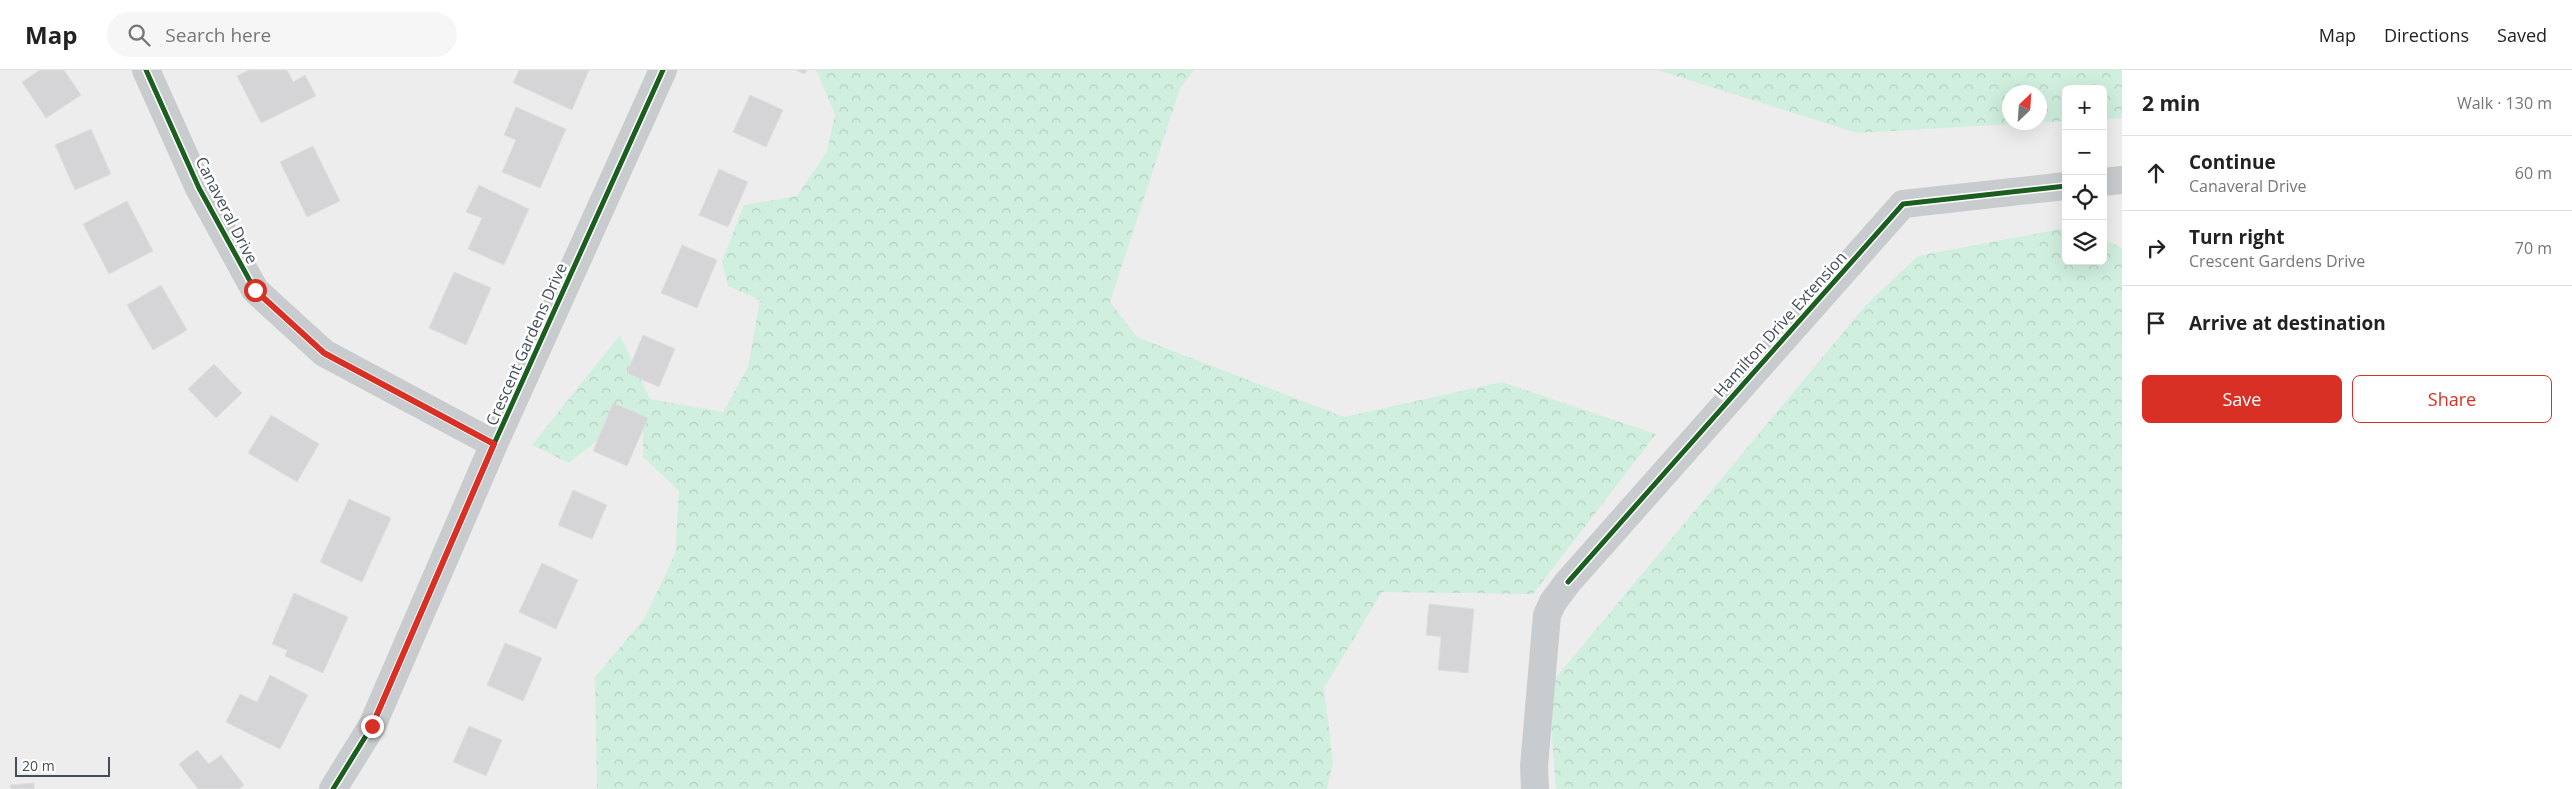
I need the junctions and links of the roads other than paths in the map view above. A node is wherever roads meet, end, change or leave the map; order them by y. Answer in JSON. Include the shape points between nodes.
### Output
{"nodes":[{"id":1,"x":146,"y":70,"type":"edge"},
{"id":2,"x":663,"y":70,"type":"edge"},
{"id":3,"x":2122,"y":180,"type":"edge"},
{"id":4,"x":2107,"y":182,"type":"edge"},
{"id":5,"x":2062,"y":186,"type":"edge"},
{"id":6,"x":494,"y":444,"type":"junction"},
{"id":7,"x":333,"y":789,"type":"edge"},
{"id":8,"x":1535,"y":789,"type":"edge"}],
"edges":[{"from":1,"to":6,"type":"street","name":"Canaveral Drive","via":[[199,188],[255,290],[324,353]]},
{"from":2,"to":6,"type":"street","name":"Crescent Gardens Drive"},
{"from":3,"to":4,"type":"street"},
{"from":5,"to":8,"type":"street","name":"Hamilton Drive Extension","via":[[1903,204],[1568,582],[1552,602],[1547,616],[1534,766]]},
{"from":6,"to":7,"type":"street","name":"Crescent Gardens Drive","via":[[372,726]]}]}
